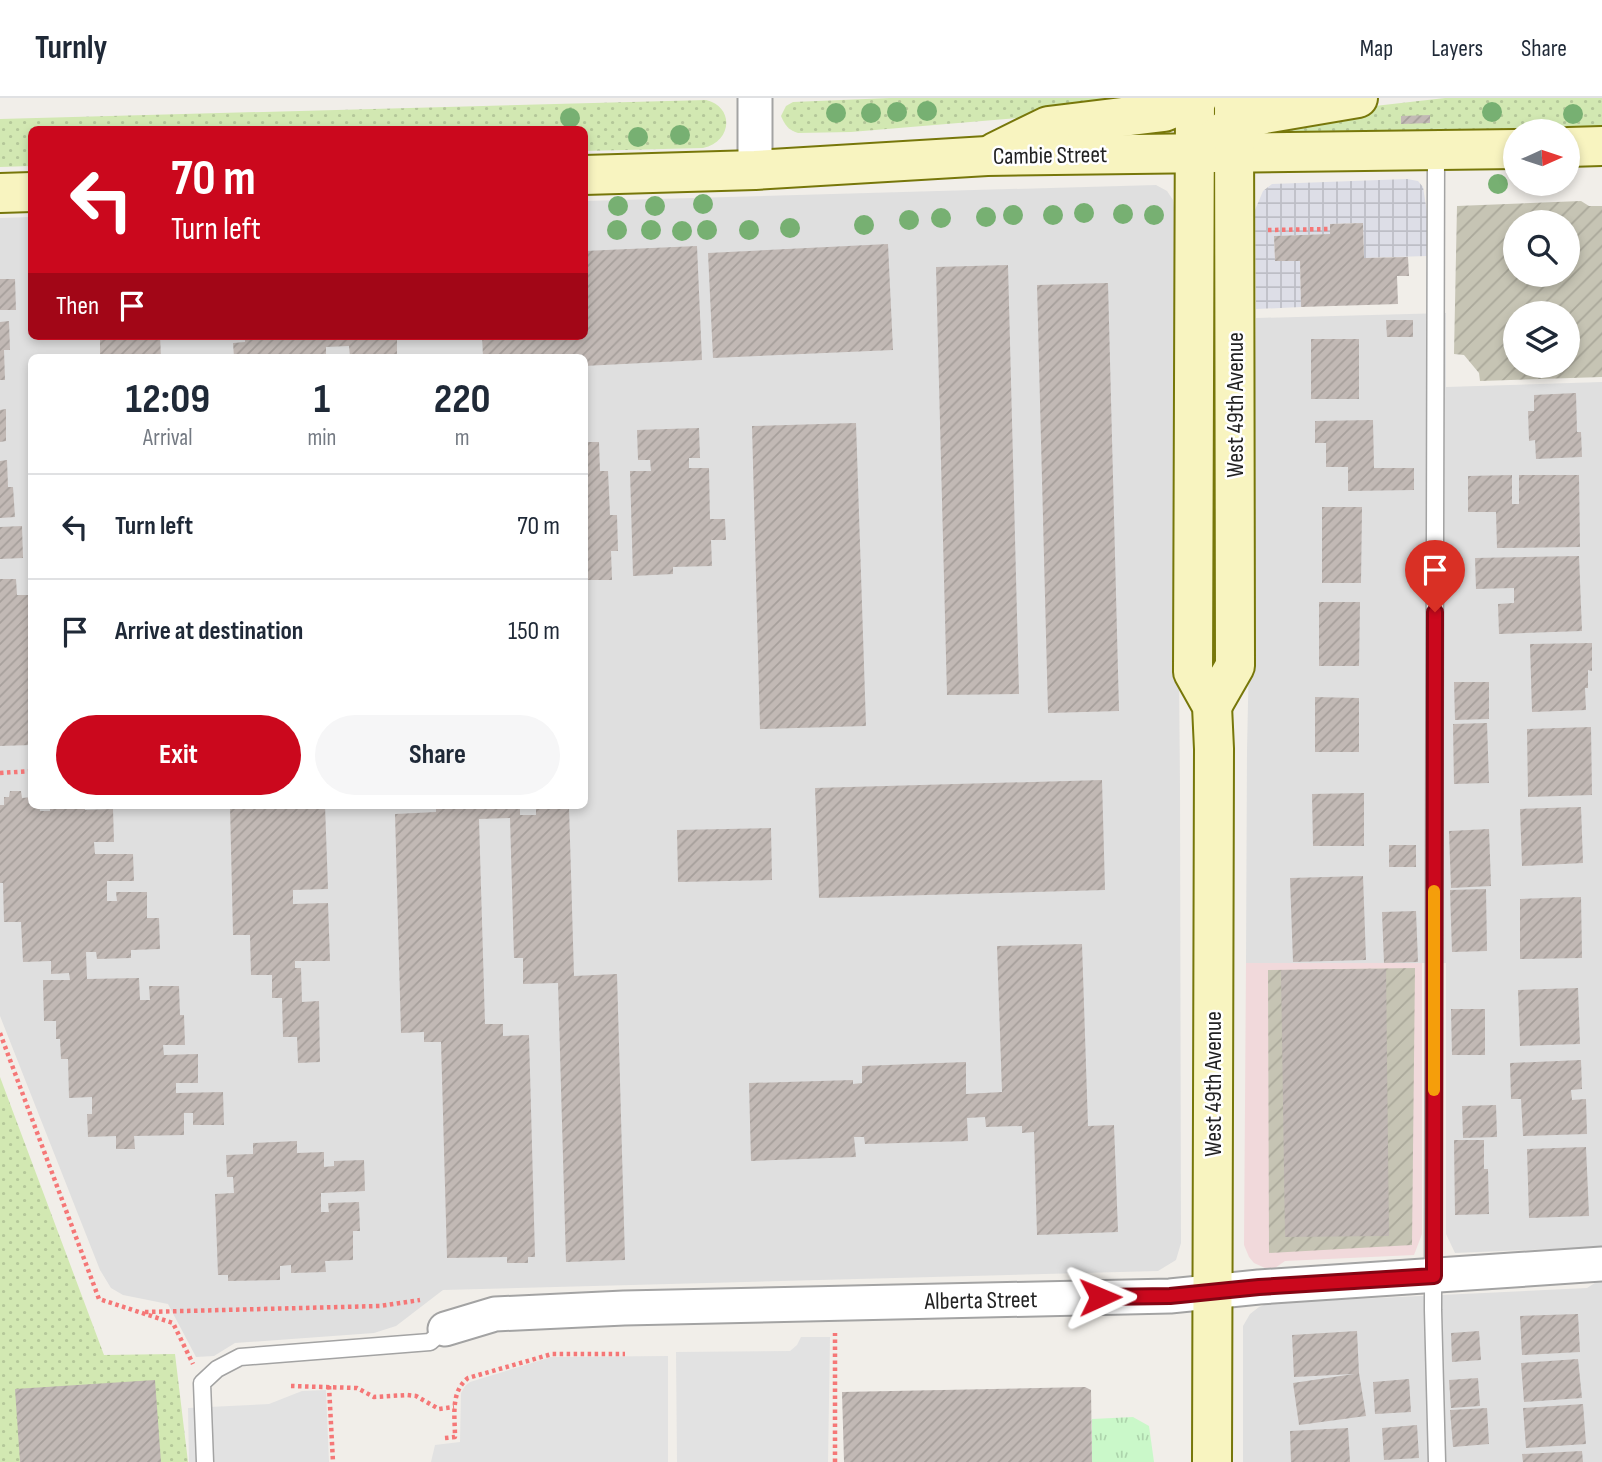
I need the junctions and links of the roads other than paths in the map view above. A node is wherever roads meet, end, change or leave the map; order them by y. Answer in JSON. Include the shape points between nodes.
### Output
{"nodes":[{"id":1,"x":755,"y":98,"type":"edge"},
{"id":2,"x":1358,"y":98,"type":"edge"},
{"id":3,"x":1196,"y":99,"type":"edge"},
{"id":4,"x":1235,"y":125,"type":"edge"},
{"id":5,"x":1602,"y":146,"type":"edge"},
{"id":6,"x":1580,"y":147,"type":"edge"},
{"id":7,"x":1503,"y":149,"type":"edge"},
{"id":8,"x":1436,"y":151,"type":"junction"},
{"id":9,"x":1195,"y":154,"type":"junction"},
{"id":10,"x":987,"y":156,"type":"junction"},
{"id":11,"x":755,"y":170,"type":"junction"},
{"id":12,"x":588,"y":175,"type":"edge"},
{"id":13,"x":28,"y":192,"type":"edge"},
{"id":14,"x":0,"y":193,"type":"edge"},
{"id":15,"x":1213,"y":706,"type":"junction"},
{"id":16,"x":1602,"y":1264,"type":"edge"},
{"id":17,"x":1434,"y":1276,"type":"junction"},
{"id":18,"x":1213,"y":1291,"type":"junction"},
{"id":19,"x":445,"y":1329,"type":"joint"},
{"id":20,"x":205,"y":1462,"type":"edge"},
{"id":21,"x":1212,"y":1462,"type":"edge"},
{"id":22,"x":1437,"y":1462,"type":"edge"}],
"edges":[{"from":1,"to":11,"type":"street"},
{"from":2,"to":4,"type":"street","via":[[1264,114]]},
{"from":3,"to":9,"type":"street","name":"West 49th Avenue"},
{"from":3,"to":10,"type":"street","via":[[1164,112],[1048,125]]},
{"from":4,"to":8,"type":"street","name":"Cambie Street"},
{"from":4,"to":9,"type":"street","name":"Cambie Street"},
{"from":4,"to":15,"type":"street","name":"West 49th Avenue","via":[[1235,666]]},
{"from":5,"to":6,"type":"street"},
{"from":7,"to":8,"type":"street","name":"Cambie Street"},
{"from":8,"to":17,"type":"lane"},
{"from":9,"to":10,"type":"street","name":"Cambie Street"},
{"from":9,"to":15,"type":"street","name":"West 49th Avenue","via":[[1193,672]]},
{"from":10,"to":11,"type":"street","name":"Cambie Street"},
{"from":11,"to":12,"type":"street","name":"Cambie Street"},
{"from":13,"to":14,"type":"street"},
{"from":15,"to":18,"type":"street","name":"West 49th Avenue"},
{"from":16,"to":17,"type":"street","name":"Alberta Street"},
{"from":17,"to":18,"type":"street","name":"Alberta Street"},
{"from":17,"to":22,"type":"lane"},
{"from":18,"to":19,"type":"street","name":"Alberta Street","via":[[1170,1296],[495,1314]]},
{"from":18,"to":21,"type":"street","name":"West 49th Avenue"},
{"from":19,"to":20,"type":"lane","via":[[430,1342],[240,1357],[217,1369],[202,1383]]}]}
